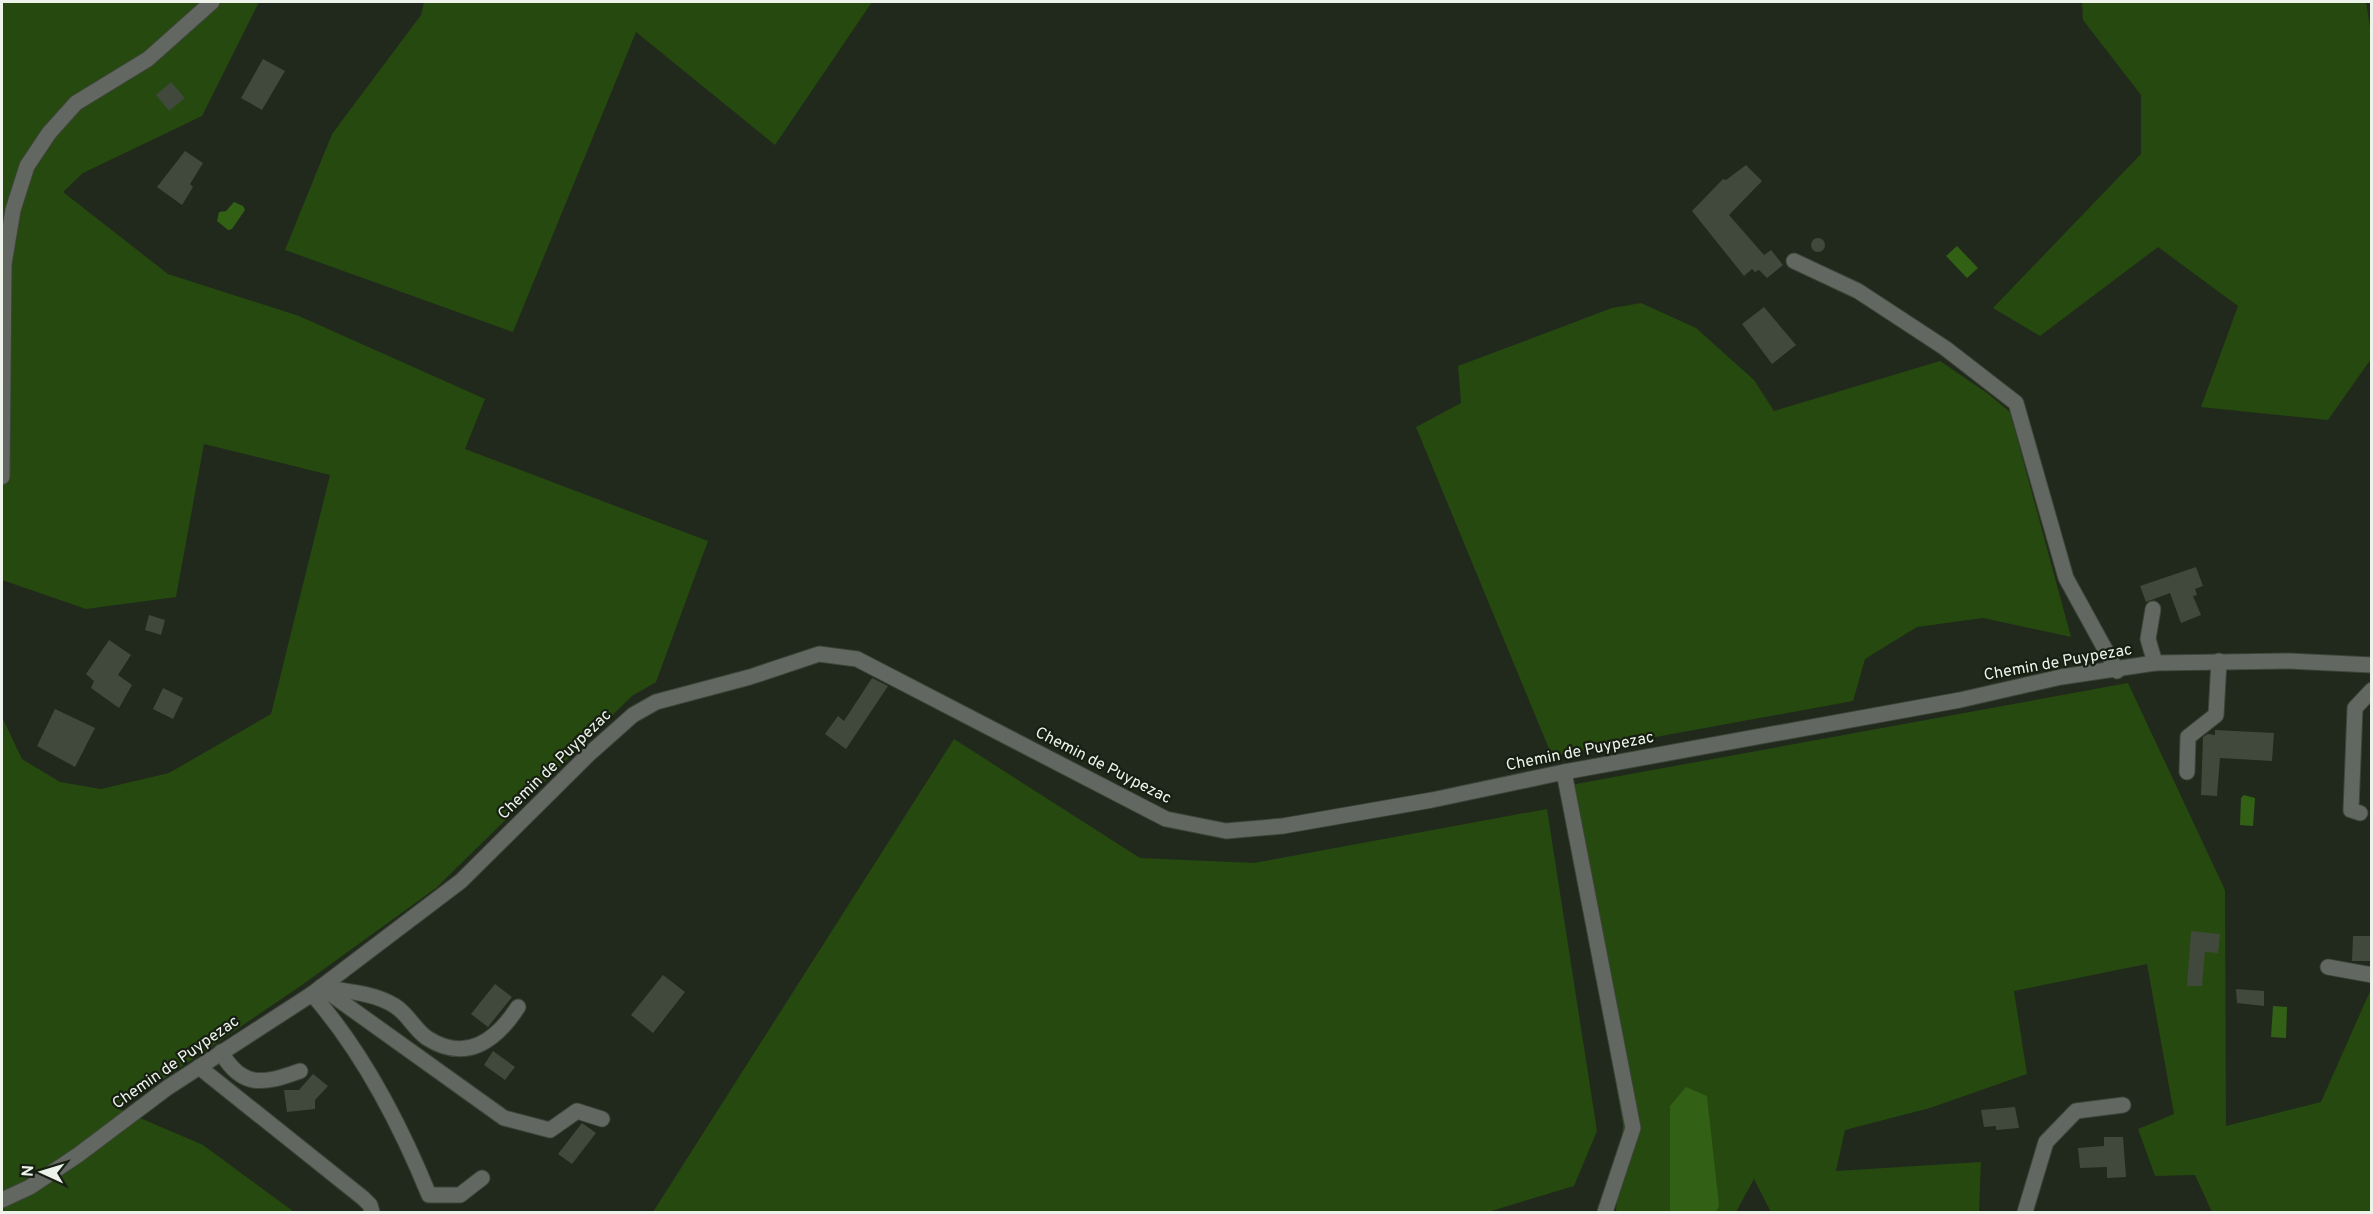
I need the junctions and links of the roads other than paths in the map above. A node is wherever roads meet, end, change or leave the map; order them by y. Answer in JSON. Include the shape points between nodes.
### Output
{"nodes":[{"id":1,"x":212,"y":2,"type":"edge"},
{"id":2,"x":1794,"y":261,"type":"dead end"},
{"id":3,"x":2,"y":477,"type":"edge"},
{"id":4,"x":2152,"y":609,"type":"dead end"},
{"id":5,"x":2219,"y":661,"type":"junction"},
{"id":6,"x":2154,"y":663,"type":"junction"},
{"id":7,"x":2372,"y":665,"type":"edge"},
{"id":8,"x":2117,"y":671,"type":"junction"},
{"id":9,"x":2372,"y":690,"type":"edge"},
{"id":10,"x":1564,"y":772,"type":"junction"},
{"id":11,"x":2187,"y":772,"type":"dead end"},
{"id":12,"x":2360,"y":813,"type":"dead end"},
{"id":13,"x":2328,"y":967,"type":"dead end"},
{"id":14,"x":2372,"y":975,"type":"edge"},
{"id":15,"x":316,"y":991,"type":"junction"},
{"id":16,"x":518,"y":1007,"type":"dead end"},
{"id":17,"x":221,"y":1052,"type":"junction"},
{"id":18,"x":199,"y":1067,"type":"junction"},
{"id":19,"x":300,"y":1071,"type":"dead end"},
{"id":20,"x":2123,"y":1105,"type":"dead end"},
{"id":21,"x":602,"y":1119,"type":"dead end"},
{"id":22,"x":482,"y":1178,"type":"dead end"},
{"id":23,"x":2,"y":1200,"type":"edge"},
{"id":24,"x":372,"y":1212,"type":"edge"},
{"id":25,"x":1605,"y":1212,"type":"edge"},
{"id":26,"x":2025,"y":1212,"type":"edge"}],
"edges":[{"from":1,"to":3,"type":"street","via":[[148,59],[76,103],[27,166],[13,210],[4,264]]},
{"from":2,"to":8,"type":"street","via":[[1858,291],[1945,348],[2016,404],[2066,578]]},
{"from":4,"to":6,"type":"street","via":[[2148,639]]},
{"from":5,"to":6,"type":"street","name":"Chemin de Puypezac"},
{"from":5,"to":7,"type":"street","name":"Chemin de Puypezac"},
{"from":5,"to":11,"type":"street","via":[[2216,715],[2188,737]]},
{"from":6,"to":8,"type":"street","name":"Chemin de Puypezac"},
{"from":8,"to":10,"type":"street","name":"Chemin de Puypezac","via":[[2061,677],[1960,700]]},
{"from":9,"to":12,"type":"street","via":[[2355,708],[2351,810]]},
{"from":10,"to":15,"type":"street","name":"Chemin de Puypezac","via":[[1432,800],[1283,826],[1226,831],[1166,819],[857,658],[819,654],[656,702],[633,715],[588,754],[461,881]]},
{"from":10,"to":25,"type":"street","via":[[1633,1128]]},
{"from":13,"to":14,"type":"street"},
{"from":15,"to":16,"type":"street","via":[[362,994],[393,1004],[428,1039],[455,1050],[472,1049],[492,1037]]},
{"from":15,"to":17,"type":"street","name":"Chemin de Puypezac"},
{"from":15,"to":21,"type":"street","via":[[504,1118],[550,1130],[577,1111]]},
{"from":15,"to":22,"type":"street","via":[[374,1082],[429,1195],[460,1195]]},
{"from":17,"to":18,"type":"street","name":"Chemin de Puypezac"},
{"from":17,"to":19,"type":"street","via":[[228,1064],[250,1081],[271,1082]]},
{"from":18,"to":23,"type":"street","name":"Chemin de Puypezac","via":[[78,1155]]},
{"from":18,"to":24,"type":"street","via":[[363,1198]]},
{"from":20,"to":26,"type":"street","via":[[2076,1111],[2046,1142]]}]}
